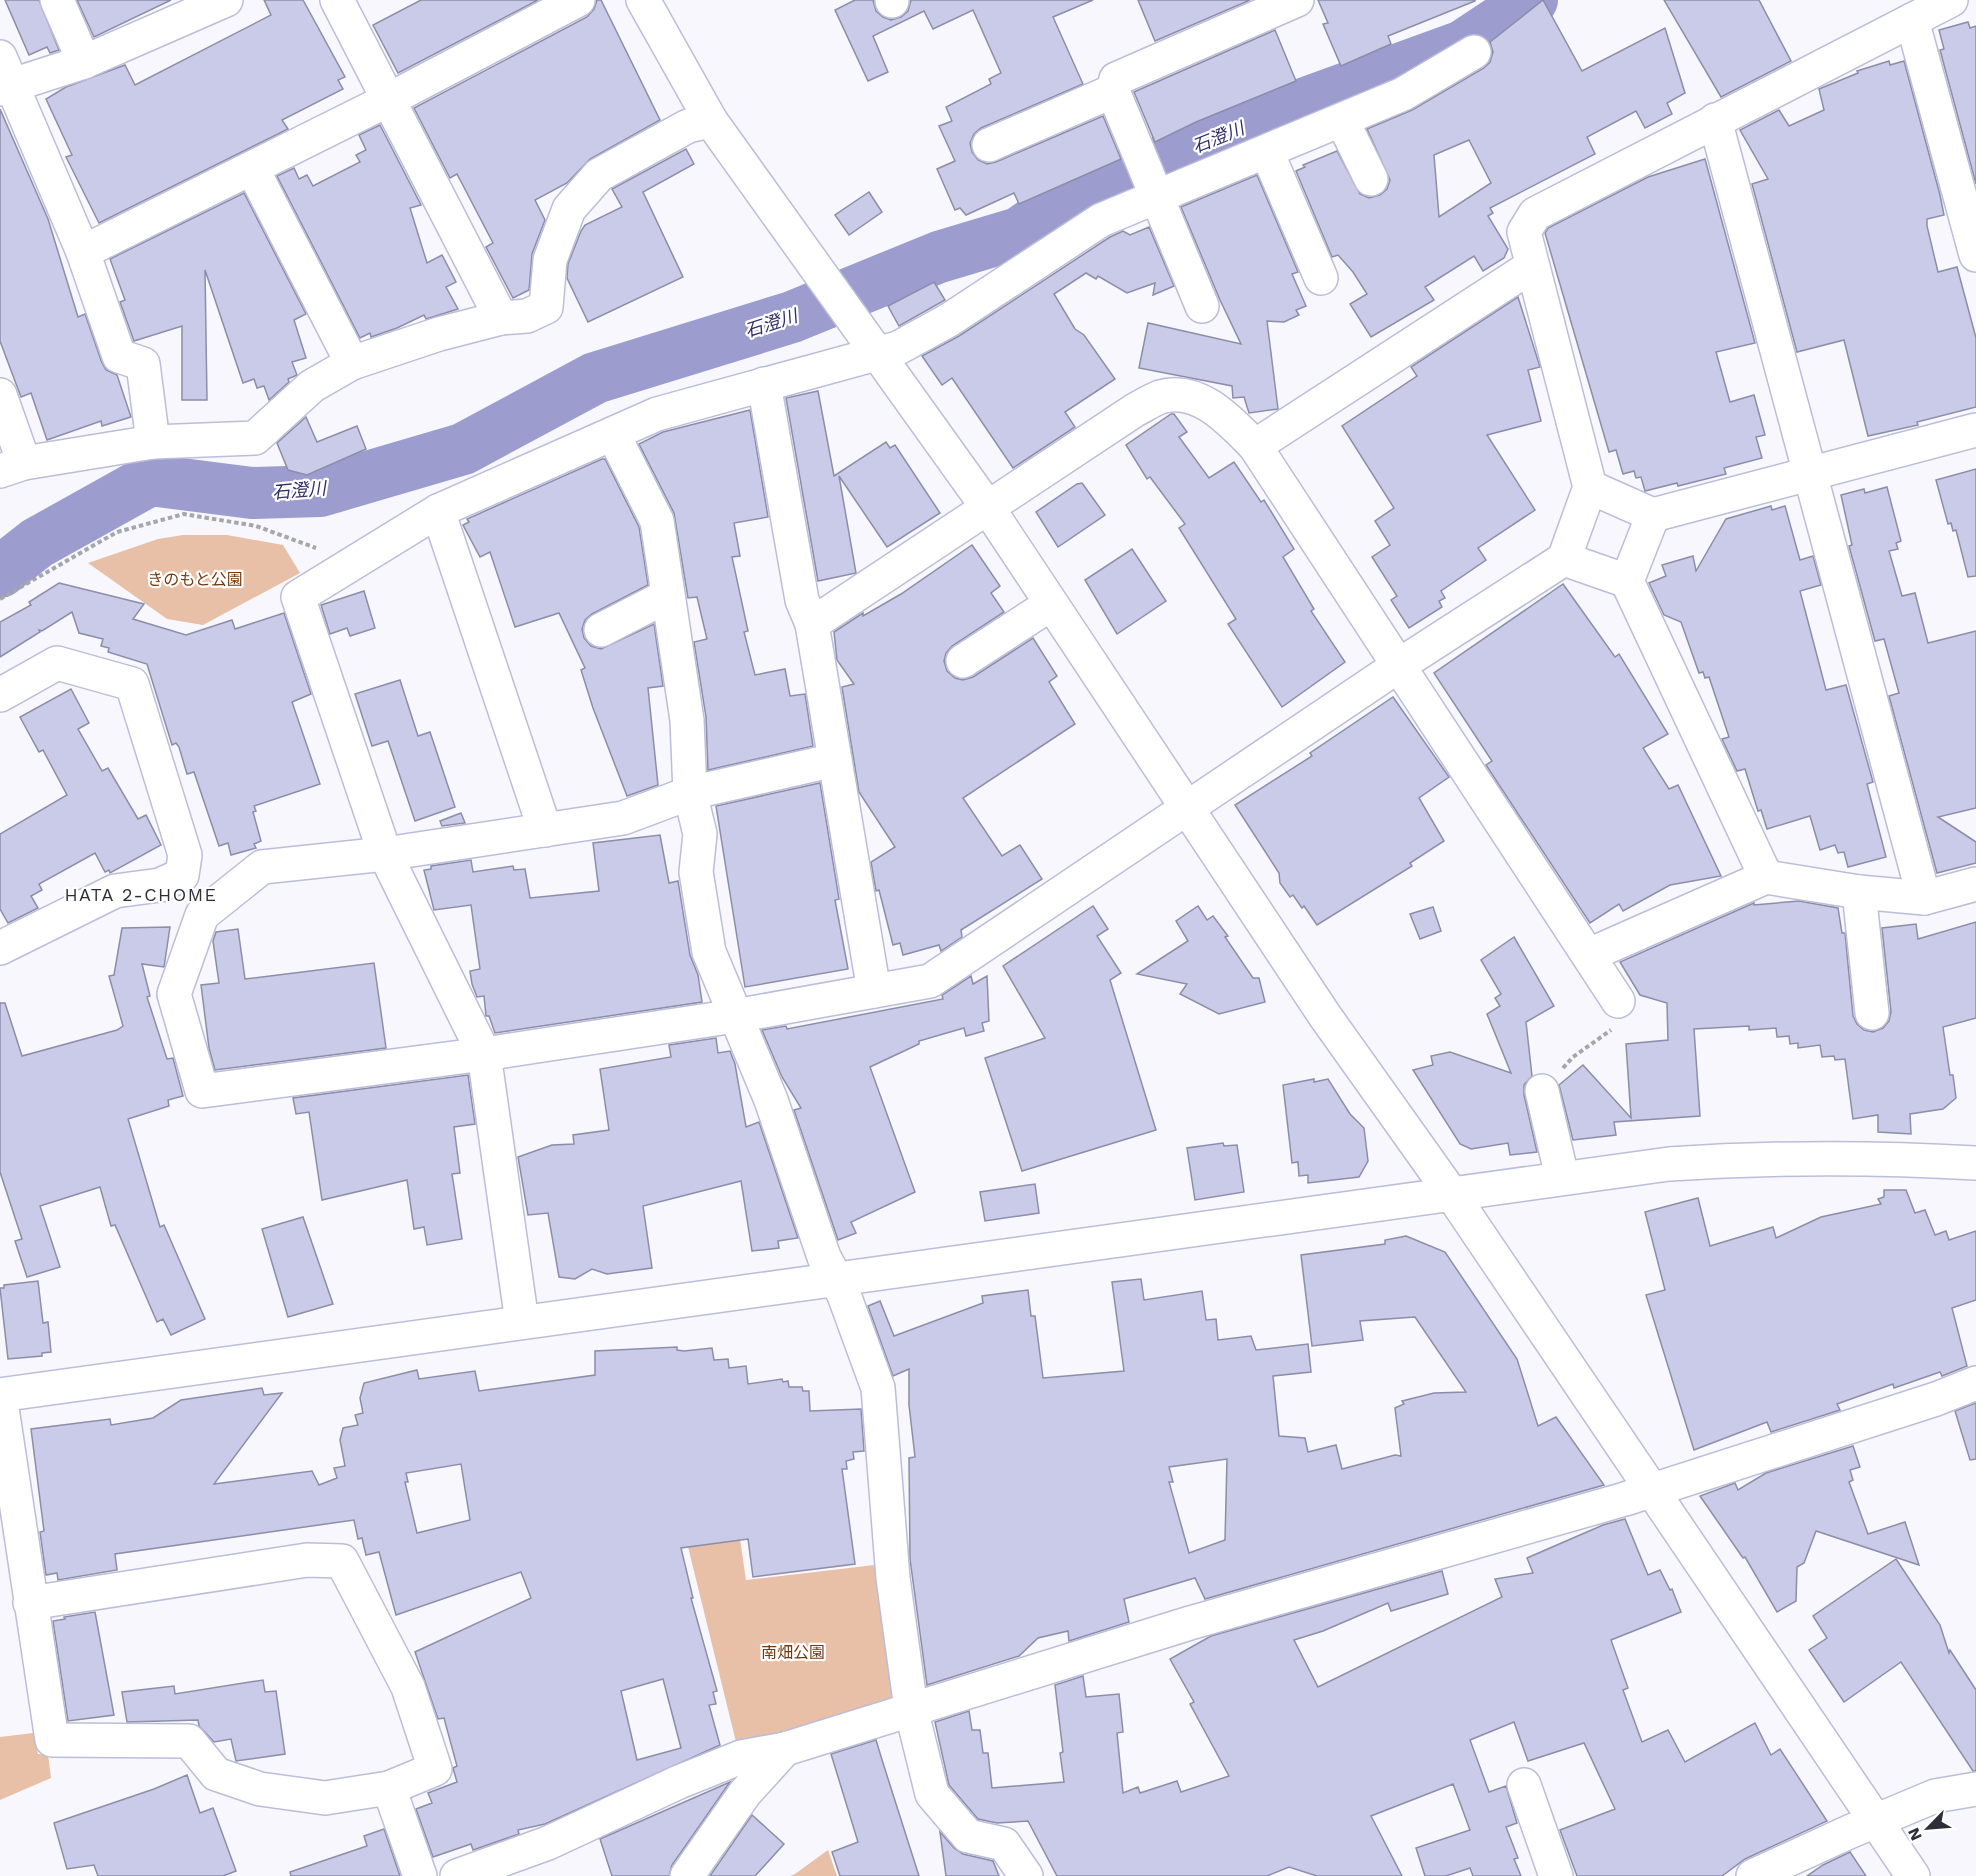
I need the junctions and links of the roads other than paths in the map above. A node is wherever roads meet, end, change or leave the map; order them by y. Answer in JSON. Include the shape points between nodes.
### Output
{"nodes":[{"id":1,"x":57,"y":0,"type":"edge"},
{"id":2,"x":226,"y":0,"type":"edge"},
{"id":3,"x":337,"y":0,"type":"edge"},
{"id":4,"x":578,"y":0,"type":"edge"},
{"id":5,"x":643,"y":0,"type":"edge"},
{"id":6,"x":1297,"y":0,"type":"edge"},
{"id":7,"x":1951,"y":0,"type":"edge"},
{"id":8,"x":1912,"y":20,"type":"junction"},
{"id":9,"x":1474,"y":52,"type":"dead end"},
{"id":10,"x":84,"y":62,"type":"junction"},
{"id":11,"x":4,"y":77,"type":"edge"},
{"id":12,"x":1113,"y":91,"type":"junction"},
{"id":13,"x":390,"y":99,"type":"junction"},
{"id":14,"x":1342,"y":120,"type":"junction"},
{"id":15,"x":1715,"y":120,"type":"junction"},
{"id":16,"x":711,"y":121,"type":"junction"},
{"id":17,"x":989,"y":145,"type":"dead end"},
{"id":18,"x":1267,"y":152,"type":"junction"},
{"id":19,"x":252,"y":168,"type":"junction"},
{"id":20,"x":1371,"y":179,"type":"dead end"},
{"id":21,"x":1157,"y":196,"type":"junction"},
{"id":22,"x":83,"y":252,"type":"junction"},
{"id":23,"x":1976,"y":255,"type":"edge"},
{"id":24,"x":1532,"y":266,"type":"junction"},
{"id":25,"x":1321,"y":278,"type":"dead end"},
{"id":26,"x":1202,"y":306,"type":"dead end"},
{"id":27,"x":501,"y":318,"type":"junction"},
{"id":28,"x":870,"y":343,"type":"junction"},
{"id":29,"x":352,"y":363,"type":"junction"},
{"id":30,"x":764,"y":384,"type":"junction"},
{"id":31,"x":0,"y":395,"type":"edge"},
{"id":32,"x":1976,"y":430,"type":"edge"},
{"id":33,"x":613,"y":434,"type":"junction"},
{"id":34,"x":153,"y":442,"type":"junction"},
{"id":35,"x":1255,"y":446,"type":"junction"},
{"id":36,"x":12,"y":467,"type":"edge"},
{"id":37,"x":1810,"y":474,"type":"junction"},
{"id":38,"x":1590,"y":487,"type":"junction"},
{"id":39,"x":988,"y":508,"type":"junction"},
{"id":40,"x":438,"y":512,"type":"junction"},
{"id":41,"x":1653,"y":515,"type":"junction"},
{"id":42,"x":1564,"y":559,"type":"junction"},
{"id":43,"x":1627,"y":581,"type":"junction"},
{"id":44,"x":667,"y":596,"type":"junction"},
{"id":45,"x":1051,"y":604,"type":"junction"},
{"id":46,"x":812,"y":624,"type":"junction"},
{"id":47,"x":601,"y":630,"type":"dead end"},
{"id":48,"x":963,"y":661,"type":"dead end"},
{"id":49,"x":1398,"y":666,"type":"junction"},
{"id":50,"x":0,"y":695,"type":"edge"},
{"id":51,"x":834,"y":760,"type":"junction"},
{"id":52,"x":690,"y":793,"type":"junction"},
{"id":53,"x":1187,"y":808,"type":"junction"},
{"id":54,"x":545,"y":830,"type":"junction"},
{"id":55,"x":385,"y":854,"type":"junction"},
{"id":56,"x":1766,"y":877,"type":"junction"},
{"id":57,"x":1976,"y":884,"type":"edge"},
{"id":58,"x":1859,"y":892,"type":"junction"},
{"id":59,"x":1924,"y":898,"type":"junction"},
{"id":60,"x":0,"y":948,"type":"edge"},
{"id":61,"x":1589,"y":955,"type":"junction"},
{"id":62,"x":874,"y":991,"type":"junction"},
{"id":63,"x":1618,"y":1001,"type":"road end"},
{"id":64,"x":1872,"y":1013,"type":"dead end"},
{"id":65,"x":735,"y":1016,"type":"junction"},
{"id":66,"x":484,"y":1054,"type":"junction"},
{"id":67,"x":1542,"y":1091,"type":"road end"},
{"id":68,"x":1976,"y":1163,"type":"edge"},
{"id":69,"x":1562,"y":1177,"type":"junction"},
{"id":70,"x":1451,"y":1193,"type":"junction"},
{"id":71,"x":834,"y":1277,"type":"junction"},
{"id":72,"x":522,"y":1322,"type":"junction"},
{"id":73,"x":1976,"y":1383,"type":"edge"},
{"id":74,"x":0,"y":1395,"type":"edge"},
{"id":75,"x":1653,"y":1490,"type":"junction"},
{"id":76,"x":30,"y":1603,"type":"junction"},
{"id":77,"x":911,"y":1708,"type":"junction"},
{"id":78,"x":785,"y":1749,"type":"junction"},
{"id":79,"x":1524,"y":1785,"type":"dead end"},
{"id":80,"x":389,"y":1788,"type":"junction"},
{"id":81,"x":1976,"y":1789,"type":"edge"},
{"id":82,"x":1875,"y":1821,"type":"junction"},
{"id":83,"x":420,"y":1876,"type":"edge"},
{"id":84,"x":457,"y":1876,"type":"edge"},
{"id":85,"x":687,"y":1876,"type":"edge"},
{"id":86,"x":1026,"y":1876,"type":"edge"},
{"id":87,"x":1556,"y":1876,"type":"edge"},
{"id":88,"x":1753,"y":1876,"type":"edge"},
{"id":89,"x":1913,"y":1876,"type":"edge"}],
"edges":[{"from":1,"to":10,"type":"street"},
{"from":2,"to":10,"type":"street"},
{"from":3,"to":13,"type":"street"},
{"from":4,"to":13,"type":"street"},
{"from":5,"to":16,"type":"street"},
{"from":6,"to":12,"type":"street","via":[[1116,79]]},
{"from":7,"to":8,"type":"street"},
{"from":8,"to":15,"type":"street"},
{"from":8,"to":23,"type":"street"},
{"from":9,"to":14,"type":"street","via":[[1403,94]]},
{"from":10,"to":11,"type":"street"},
{"from":11,"to":22,"type":"street"},
{"from":12,"to":17,"type":"street"},
{"from":12,"to":21,"type":"street"},
{"from":13,"to":19,"type":"street"},
{"from":13,"to":27,"type":"street"},
{"from":14,"to":18,"type":"street"},
{"from":14,"to":20,"type":"street"},
{"from":15,"to":24,"type":"street","via":[[1535,214],[1524,232]]},
{"from":15,"to":37,"type":"street"},
{"from":16,"to":27,"type":"street","via":[[688,126],[599,175],[569,209],[550,260],[546,307],[527,316]]},
{"from":16,"to":28,"type":"street"},
{"from":18,"to":21,"type":"street"},
{"from":18,"to":25,"type":"street"},
{"from":19,"to":22,"type":"street"},
{"from":19,"to":29,"type":"street"},
{"from":21,"to":26,"type":"street"},
{"from":21,"to":28,"type":"street","via":[[1101,220],[949,320],[898,348]]},
{"from":22,"to":34,"type":"street","via":[[119,356],[143,364]]},
{"from":24,"to":35,"type":"street"},
{"from":24,"to":38,"type":"street"},
{"from":27,"to":29,"type":"street"},
{"from":28,"to":30,"type":"street"},
{"from":28,"to":39,"type":"street"},
{"from":29,"to":34,"type":"street","via":[[312,386],[255,438]]},
{"from":30,"to":33,"type":"street","via":[[657,414]]},
{"from":30,"to":46,"type":"street","via":[[801,600]]},
{"from":31,"to":36,"type":"street"},
{"from":32,"to":37,"type":"street"},
{"from":33,"to":40,"type":"street"},
{"from":33,"to":44,"type":"street","via":[[657,521]]},
{"from":34,"to":36,"type":"street"},
{"from":35,"to":39,"type":"street","via":[[1216,408],[1183,397],[1162,397],[1135,410]]},
{"from":35,"to":49,"type":"street"},
{"from":37,"to":41,"type":"street"},
{"from":37,"to":59,"type":"street"},
{"from":38,"to":41,"type":"street"},
{"from":38,"to":42,"type":"street"},
{"from":39,"to":45,"type":"street"},
{"from":39,"to":46,"type":"street"},
{"from":40,"to":54,"type":"street"},
{"from":40,"to":55,"type":"street","via":[[298,597]]},
{"from":41,"to":43,"type":"street"},
{"from":42,"to":43,"type":"street"},
{"from":42,"to":49,"type":"street"},
{"from":43,"to":56,"type":"street"},
{"from":44,"to":47,"type":"street"},
{"from":44,"to":52,"type":"street","via":[[687,720]]},
{"from":45,"to":48,"type":"street"},
{"from":45,"to":53,"type":"street"},
{"from":46,"to":51,"type":"street"},
{"from":49,"to":53,"type":"street"},
{"from":49,"to":61,"type":"street"},
{"from":50,"to":60,"type":"street","via":[[57,663],[132,684],[185,855],[182,875],[160,885],[115,891]]},
{"from":51,"to":52,"type":"street"},
{"from":51,"to":62,"type":"street"},
{"from":52,"to":54,"type":"street","via":[[623,818]]},
{"from":52,"to":65,"type":"street","via":[[700,834],[696,872],[709,952]]},
{"from":53,"to":62,"type":"street","via":[[930,981]]},
{"from":53,"to":70,"type":"street","via":[[1338,1034]]},
{"from":54,"to":55,"type":"street"},
{"from":55,"to":66,"type":"street"},
{"from":55,"to":66,"type":"street","via":[[262,867],[202,915],[174,994],[202,1091]]},
{"from":56,"to":58,"type":"street"},
{"from":56,"to":61,"type":"street"},
{"from":57,"to":59,"type":"street"},
{"from":58,"to":59,"type":"street"},
{"from":58,"to":64,"type":"street"},
{"from":61,"to":63,"type":"street"},
{"from":62,"to":65,"type":"street"},
{"from":65,"to":66,"type":"street"},
{"from":65,"to":71,"type":"street","via":[[771,1100]]},
{"from":66,"to":72,"type":"street"},
{"from":67,"to":69,"type":"street"},
{"from":68,"to":69,"type":"street","via":[[1897,1158],[1744,1159]]},
{"from":69,"to":70,"type":"street"},
{"from":70,"to":71,"type":"street"},
{"from":70,"to":75,"type":"street"},
{"from":71,"to":72,"type":"street"},
{"from":71,"to":77,"type":"street","via":[[878,1388],[893,1578]]},
{"from":72,"to":74,"type":"street"},
{"from":73,"to":75,"type":"street"},
{"from":74,"to":76,"type":"street"},
{"from":75,"to":77,"type":"street"},
{"from":75,"to":82,"type":"street"},
{"from":76,"to":80,"type":"street","via":[[52,1740],[189,1741],[216,1774],[260,1789],[325,1798]]},
{"from":76,"to":80,"type":"street","via":[[307,1560],[342,1561],[408,1687],[435,1769]]},
{"from":77,"to":78,"type":"street"},
{"from":77,"to":86,"type":"street","via":[[932,1794],[968,1836],[1004,1844]]},
{"from":78,"to":84,"type":"street","via":[[741,1757],[548,1843]]},
{"from":78,"to":85,"type":"street","via":[[745,1793]]},
{"from":79,"to":87,"type":"street"},
{"from":80,"to":83,"type":"street"},
{"from":81,"to":82,"type":"street","via":[[1935,1796]]},
{"from":82,"to":88,"type":"street"},
{"from":82,"to":89,"type":"street"}]}
